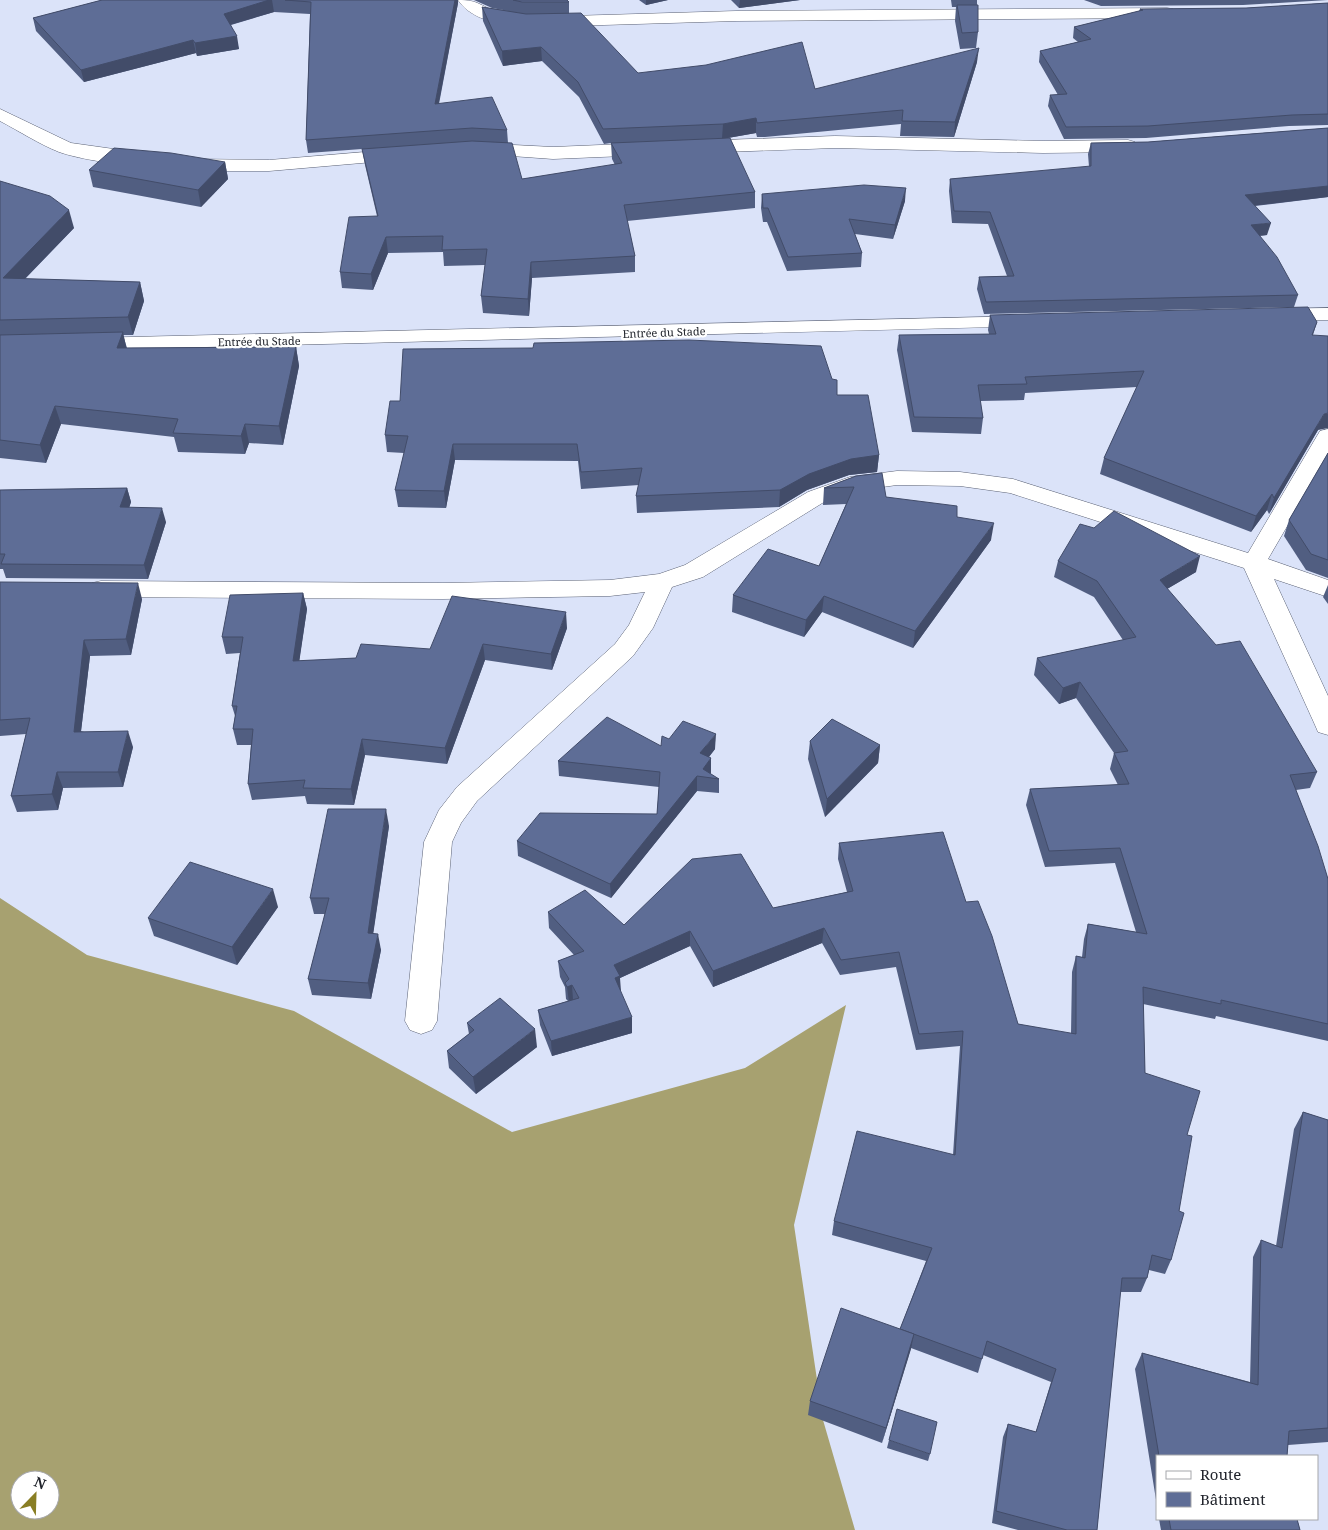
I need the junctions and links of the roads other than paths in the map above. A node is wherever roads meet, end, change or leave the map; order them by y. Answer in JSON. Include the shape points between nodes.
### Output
{"nodes":[{"id":1,"x":466,"y":0,"type":"edge"},
{"id":2,"x":1004,"y":0,"type":"edge"},
{"id":3,"x":1187,"y":12,"type":"edge"},
{"id":4,"x":975,"y":13,"type":"junction"},
{"id":5,"x":0,"y":114,"type":"edge"},
{"id":6,"x":1146,"y":146,"type":"edge"},
{"id":7,"x":463,"y":150,"type":"edge"},
{"id":8,"x":423,"y":153,"type":"edge"},
{"id":9,"x":1328,"y":314,"type":"edge"},
{"id":10,"x":1253,"y":316,"type":"edge"},
{"id":11,"x":1050,"y":322,"type":"edge"},
{"id":12,"x":70,"y":345,"type":"edge"},
{"id":13,"x":1328,"y":436,"type":"edge"},
{"id":14,"x":1254,"y":563,"type":"junction"},
{"id":15,"x":662,"y":582,"type":"junction"},
{"id":16,"x":79,"y":588,"type":"edge"},
{"id":17,"x":1328,"y":589,"type":"edge"},
{"id":18,"x":1328,"y":725,"type":"edge"},
{"id":19,"x":420,"y":1021,"type":"dead end"}],
"edges":[{"from":1,"to":4,"type":"street","via":[[492,15],[517,22]]},
{"from":2,"to":4,"type":"street"},
{"from":3,"to":4,"type":"street"},
{"from":5,"to":8,"type":"street","via":[[66,148],[165,162],[232,167]]},
{"from":6,"to":7,"type":"street","via":[[835,142],[553,153]]},
{"from":9,"to":10,"type":"street"},
{"from":11,"to":12,"type":"street","name":"Entrée du Stade"},
{"from":13,"to":14,"type":"street"},
{"from":14,"to":15,"type":"street","via":[[1013,486],[960,479],[897,478],[850,484],[816,497],[694,571]]},
{"from":14,"to":17,"type":"street"},
{"from":14,"to":18,"type":"street"},
{"from":15,"to":16,"type":"street","via":[[610,588],[443,591]]},
{"from":15,"to":19,"type":"street","via":[[640,628],[624,650],[467,794],[449,818],[438,842]]}]}
